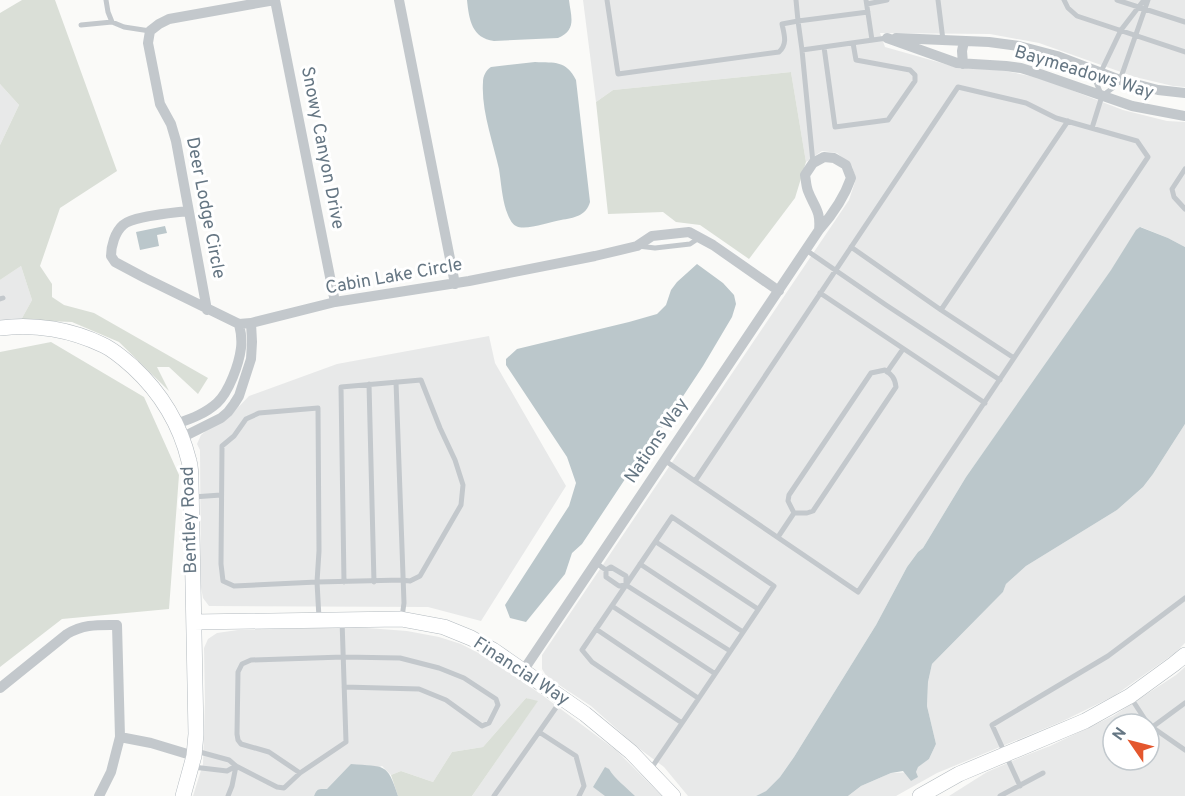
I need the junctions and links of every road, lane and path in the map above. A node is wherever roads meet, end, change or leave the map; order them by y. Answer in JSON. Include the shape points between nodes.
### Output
{"nodes":[{"id":1,"x":106,"y":0,"type":"edge"},
{"id":2,"x":275,"y":0,"type":"edge"},
{"id":3,"x":399,"y":0,"type":"edge"},
{"id":4,"x":607,"y":0,"type":"edge"},
{"id":5,"x":796,"y":0,"type":"edge"},
{"id":6,"x":887,"y":0,"type":"edge"},
{"id":7,"x":938,"y":0,"type":"edge"},
{"id":8,"x":1064,"y":0,"type":"edge"},
{"id":9,"x":1117,"y":0,"type":"edge"},
{"id":10,"x":1146,"y":0,"type":"edge"},
{"id":11,"x":866,"y":2,"type":"edge"},
{"id":12,"x":1142,"y":8,"type":"junction"},
{"id":13,"x":868,"y":12,"type":"junction"},
{"id":14,"x":798,"y":21,"type":"junction"},
{"id":15,"x":112,"y":22,"type":"junction"},
{"id":16,"x":1185,"y":22,"type":"edge"},
{"id":17,"x":81,"y":25,"type":"dead end"},
{"id":18,"x":1121,"y":30,"type":"junction"},
{"id":19,"x":150,"y":31,"type":"junction"},
{"id":20,"x":1136,"y":35,"type":"junction"},
{"id":21,"x":887,"y":38,"type":"junction"},
{"id":22,"x":872,"y":40,"type":"junction"},
{"id":23,"x":943,"y":40,"type":"junction"},
{"id":24,"x":964,"y":41,"type":"junction"},
{"id":25,"x":853,"y":42,"type":"junction"},
{"id":26,"x":824,"y":47,"type":"junction"},
{"id":27,"x":802,"y":50,"type":"junction"},
{"id":28,"x":1185,"y":52,"type":"edge"},
{"id":29,"x":963,"y":63,"type":"junction"},
{"id":30,"x":1100,"y":73,"type":"junction"},
{"id":31,"x":1120,"y":80,"type":"junction"},
{"id":32,"x":1185,"y":93,"type":"edge"},
{"id":33,"x":1102,"y":96,"type":"junction"},
{"id":34,"x":1185,"y":116,"type":"edge"},
{"id":35,"x":1068,"y":121,"type":"junction"},
{"id":36,"x":1092,"y":128,"type":"junction"},
{"id":37,"x":813,"y":163,"type":"junction"},
{"id":38,"x":1185,"y":168,"type":"edge"},
{"id":39,"x":1185,"y":209,"type":"edge"},
{"id":40,"x":188,"y":211,"type":"junction"},
{"id":41,"x":819,"y":230,"type":"junction"},
{"id":42,"x":851,"y":247,"type":"junction"},
{"id":43,"x":806,"y":250,"type":"junction"},
{"id":44,"x":836,"y":270,"type":"junction"},
{"id":45,"x":455,"y":284,"type":"junction"},
{"id":46,"x":779,"y":291,"type":"junction"},
{"id":47,"x":820,"y":293,"type":"junction"},
{"id":48,"x":336,"y":302,"type":"junction"},
{"id":49,"x":207,"y":309,"type":"junction"},
{"id":50,"x":941,"y":310,"type":"junction"},
{"id":51,"x":251,"y":323,"type":"junction"},
{"id":52,"x":239,"y":324,"type":"junction"},
{"id":53,"x":0,"y":328,"type":"edge"},
{"id":54,"x":903,"y":349,"type":"junction"},
{"id":55,"x":1014,"y":358,"type":"junction"},
{"id":56,"x":887,"y":372,"type":"junction"},
{"id":57,"x":1000,"y":380,"type":"junction"},
{"id":58,"x":396,"y":382,"type":"junction"},
{"id":59,"x":369,"y":384,"type":"junction"},
{"id":60,"x":985,"y":403,"type":"junction"},
{"id":61,"x":178,"y":431,"type":"junction"},
{"id":62,"x":664,"y":460,"type":"junction"},
{"id":63,"x":695,"y":481,"type":"junction"},
{"id":64,"x":221,"y":495,"type":"junction"},
{"id":65,"x":192,"y":497,"type":"junction"},
{"id":66,"x":794,"y":513,"type":"junction"},
{"id":67,"x":778,"y":537,"type":"junction"},
{"id":68,"x":656,"y":542,"type":"junction"},
{"id":69,"x":596,"y":563,"type":"junction"},
{"id":70,"x":640,"y":564,"type":"junction"},
{"id":71,"x":606,"y":570,"type":"junction"},
{"id":72,"x":402,"y":580,"type":"junction"},
{"id":73,"x":317,"y":582,"type":"junction"},
{"id":74,"x":344,"y":582,"type":"junction"},
{"id":75,"x":374,"y":582,"type":"junction"},
{"id":76,"x":626,"y":585,"type":"junction"},
{"id":77,"x":1185,"y":598,"type":"edge"},
{"id":78,"x":612,"y":606,"type":"junction"},
{"id":79,"x":758,"y":609,"type":"junction"},
{"id":80,"x":342,"y":619,"type":"junction"},
{"id":81,"x":402,"y":619,"type":"junction"},
{"id":82,"x":319,"y":620,"type":"junction"},
{"id":83,"x":194,"y":622,"type":"junction"},
{"id":84,"x":597,"y":629,"type":"junction"},
{"id":85,"x":743,"y":632,"type":"junction"},
{"id":86,"x":730,"y":651,"type":"junction"},
{"id":87,"x":1185,"y":655,"type":"edge"},
{"id":88,"x":343,"y":657,"type":"junction"},
{"id":89,"x":523,"y":671,"type":"junction"},
{"id":90,"x":714,"y":673,"type":"junction"},
{"id":91,"x":344,"y":687,"type":"junction"},
{"id":92,"x":0,"y":688,"type":"edge"},
{"id":93,"x":1130,"y":696,"type":"junction"},
{"id":94,"x":562,"y":698,"type":"junction"},
{"id":95,"x":698,"y":698,"type":"junction"},
{"id":96,"x":1185,"y":703,"type":"edge"},
{"id":97,"x":1141,"y":712,"type":"edge"},
{"id":98,"x":1161,"y":719,"type":"edge"},
{"id":99,"x":682,"y":723,"type":"junction"},
{"id":100,"x":539,"y":732,"type":"junction"},
{"id":101,"x":1161,"y":734,"type":"edge"},
{"id":102,"x":120,"y":737,"type":"junction"},
{"id":103,"x":1185,"y":750,"type":"edge"},
{"id":104,"x":1006,"y":754,"type":"junction"},
{"id":105,"x":193,"y":758,"type":"junction"},
{"id":106,"x":236,"y":766,"type":"junction"},
{"id":107,"x":649,"y":771,"type":"junction"},
{"id":108,"x":300,"y":773,"type":"junction"},
{"id":109,"x":1043,"y":773,"type":"dead end"},
{"id":110,"x":1020,"y":786,"type":"junction"},
{"id":111,"x":925,"y":795,"type":"edge"},
{"id":112,"x":99,"y":796,"type":"edge"},
{"id":113,"x":183,"y":796,"type":"edge"},
{"id":114,"x":228,"y":796,"type":"edge"},
{"id":115,"x":494,"y":796,"type":"edge"},
{"id":116,"x":579,"y":796,"type":"edge"},
{"id":117,"x":673,"y":796,"type":"edge"},
{"id":118,"x":1000,"y":796,"type":"edge"}],
"edges":[{"from":1,"to":15,"type":"lane"},
{"from":2,"to":19,"type":"street","via":[[169,19]]},
{"from":2,"to":48,"type":"street","name":"Snowy Canyon Drive"},
{"from":3,"to":45,"type":"street"},
{"from":4,"to":14,"type":"lane","via":[[618,74],[779,52],[785,43],[782,24]]},
{"from":5,"to":14,"type":"lane"},
{"from":6,"to":11,"type":"lane"},
{"from":7,"to":23,"type":"lane"},
{"from":8,"to":18,"type":"lane","via":[[1077,16]]},
{"from":9,"to":12,"type":"lane"},
{"from":10,"to":12,"type":"lane"},
{"from":11,"to":13,"type":"lane"},
{"from":12,"to":16,"type":"lane"},
{"from":12,"to":18,"type":"lane"},
{"from":12,"to":20,"type":"lane"},
{"from":13,"to":14,"type":"lane"},
{"from":13,"to":22,"type":"lane"},
{"from":14,"to":27,"type":"lane"},
{"from":15,"to":17,"type":"lane"},
{"from":15,"to":19,"type":"lane"},
{"from":18,"to":20,"type":"lane"},
{"from":18,"to":30,"type":"lane"},
{"from":19,"to":40,"type":"street","name":"Deer Lodge Circle","via":[[154,81],[176,141]]},
{"from":20,"to":28,"type":"lane"},
{"from":20,"to":31,"type":"lane"},
{"from":21,"to":22,"type":"lane"},
{"from":21,"to":23,"type":"street","name":"Baymeadows Way"},
{"from":21,"to":29,"type":"street","name":"Baymeadows Way"},
{"from":22,"to":25,"type":"lane"},
{"from":23,"to":24,"type":"street","name":"Baymeadows Way"},
{"from":24,"to":29,"type":"street"},
{"from":24,"to":30,"type":"street","name":"Baymeadows Way","via":[[1019,46]]},
{"from":25,"to":26,"type":"lane"},
{"from":25,"to":26,"type":"lane","via":[[856,60],[910,70],[915,75],[915,81],[888,120],[835,127]]},
{"from":26,"to":27,"type":"lane"},
{"from":27,"to":37,"type":"lane"},
{"from":29,"to":33,"type":"street","name":"Baymeadows Way","via":[[1021,68]]},
{"from":30,"to":31,"type":"street","name":"Baymeadows Way"},
{"from":30,"to":33,"type":"lane","via":[[1096,82]]},
{"from":31,"to":32,"type":"street","name":"Baymeadows Way"},
{"from":31,"to":33,"type":"lane"},
{"from":33,"to":34,"type":"street","name":"Baymeadows Way"},
{"from":33,"to":36,"type":"lane"},
{"from":35,"to":36,"type":"lane"},
{"from":35,"to":42,"type":"lane","via":[[1026,103],[958,87]]},
{"from":35,"to":50,"type":"lane"},
{"from":36,"to":55,"type":"lane","via":[[1137,141],[1148,158]]},
{"from":37,"to":41,"type":"street","via":[[805,175],[820,220]]},
{"from":37,"to":41,"type":"street","name":"Nations Way","via":[[824,157],[834,158],[846,165],[851,178],[847,191]]},
{"from":38,"to":39,"type":"lane","via":[[1172,189]]},
{"from":40,"to":49,"type":"street","name":"Deer Lodge Circle"},
{"from":40,"to":49,"type":"street","name":"Cabin Lake Circle","via":[[134,219],[122,225],[111,246],[111,256]]},
{"from":41,"to":43,"type":"street","name":"Nations Way"},
{"from":42,"to":44,"type":"lane"},
{"from":42,"to":50,"type":"lane"},
{"from":43,"to":44,"type":"lane"},
{"from":43,"to":46,"type":"street","name":"Nations Way"},
{"from":44,"to":47,"type":"lane"},
{"from":44,"to":57,"type":"lane"},
{"from":45,"to":46,"type":"street","name":"Cabin Lake Circle","via":[[637,246],[652,236],[689,232]]},
{"from":45,"to":48,"type":"street","name":"Cabin Lake Circle"},
{"from":46,"to":62,"type":"street","name":"Nations Way"},
{"from":47,"to":54,"type":"lane"},
{"from":47,"to":63,"type":"lane"},
{"from":48,"to":51,"type":"street","name":"Cabin Lake Circle"},
{"from":49,"to":52,"type":"street","name":"Cabin Lake Circle"},
{"from":50,"to":55,"type":"lane"},
{"from":51,"to":52,"type":"street","name":"Cabin Lake Circle"},
{"from":51,"to":61,"type":"street","via":[[251,359],[234,404],[221,418]]},
{"from":52,"to":61,"type":"street","via":[[239,358],[222,398]]},
{"from":53,"to":61,"type":"street","name":"Bentley Road","via":[[54,329],[105,345],[155,389]]},
{"from":54,"to":56,"type":"lane"},
{"from":54,"to":60,"type":"lane"},
{"from":55,"to":57,"type":"lane"},
{"from":56,"to":66,"type":"lane","via":[[871,374],[789,495]]},
{"from":56,"to":66,"type":"lane","via":[[896,387],[813,511]]},
{"from":57,"to":60,"type":"lane"},
{"from":58,"to":59,"type":"lane"},
{"from":58,"to":72,"type":"lane"},
{"from":58,"to":72,"type":"lane","via":[[421,380],[463,485],[461,505],[420,576]]},
{"from":59,"to":74,"type":"lane","via":[[341,387]]},
{"from":59,"to":75,"type":"lane"},
{"from":60,"to":67,"type":"lane","via":[[858,592]]},
{"from":61,"to":65,"type":"street","name":"Bentley Road","via":[[189,461]]},
{"from":62,"to":63,"type":"lane"},
{"from":62,"to":69,"type":"street","name":"Nations Way"},
{"from":63,"to":67,"type":"lane"},
{"from":64,"to":65,"type":"lane"},
{"from":64,"to":73,"type":"lane","via":[[223,581],[234,586]]},
{"from":64,"to":73,"type":"lane","via":[[222,446],[246,419],[259,412],[318,408]]},
{"from":65,"to":83,"type":"street","name":"Bentley Road"},
{"from":66,"to":67,"type":"lane"},
{"from":68,"to":70,"type":"lane"},
{"from":68,"to":79,"type":"lane"},
{"from":68,"to":79,"type":"lane","via":[[672,517],[774,586]]},
{"from":69,"to":71,"type":"lane"},
{"from":69,"to":89,"type":"street","name":"Nations Way"},
{"from":70,"to":76,"type":"lane"},
{"from":70,"to":85,"type":"lane"},
{"from":71,"to":76,"type":"lane","via":[[606,577],[619,586]]},
{"from":71,"to":76,"type":"lane","via":[[611,567],[626,576]]},
{"from":72,"to":75,"type":"lane"},
{"from":72,"to":81,"type":"lane"},
{"from":73,"to":74,"type":"lane"},
{"from":73,"to":82,"type":"lane"},
{"from":74,"to":75,"type":"lane"},
{"from":76,"to":78,"type":"lane"},
{"from":76,"to":86,"type":"lane"},
{"from":77,"to":104,"type":"lane","via":[[1108,656],[992,725]]},
{"from":78,"to":84,"type":"lane"},
{"from":78,"to":90,"type":"lane"},
{"from":79,"to":85,"type":"lane"},
{"from":80,"to":81,"type":"street","name":"Financial Way"},
{"from":80,"to":82,"type":"street","name":"Financial Way"},
{"from":80,"to":88,"type":"lane"},
{"from":81,"to":89,"type":"street","name":"Financial Way","via":[[444,627],[471,638]]},
{"from":82,"to":83,"type":"street","name":"Financial Way"},
{"from":83,"to":105,"type":"street","name":"Bentley Road"},
{"from":84,"to":95,"type":"lane"},
{"from":84,"to":99,"type":"lane","via":[[582,650],[592,662]]},
{"from":85,"to":86,"type":"lane"},
{"from":86,"to":90,"type":"lane"},
{"from":87,"to":93,"type":"street"},
{"from":88,"to":91,"type":"lane"},
{"from":88,"to":91,"type":"lane","via":[[400,658],[439,668],[464,678],[498,705],[489,723],[482,726],[446,700],[419,689]]},
{"from":88,"to":108,"type":"lane","via":[[251,660],[242,664],[238,672],[238,740],[269,752]]},
{"from":89,"to":94,"type":"street","name":"Financial Way"},
{"from":90,"to":95,"type":"lane"},
{"from":91,"to":108,"type":"lane","via":[[346,742]]},
{"from":92,"to":102,"type":"street","via":[[76,628],[117,625]]},
{"from":93,"to":97,"type":"lane"},
{"from":93,"to":104,"type":"street","via":[[1085,721]]},
{"from":94,"to":100,"type":"lane"},
{"from":94,"to":107,"type":"street","name":"Financial Way","via":[[605,730]]},
{"from":95,"to":99,"type":"lane"},
{"from":96,"to":98,"type":"lane"},
{"from":99,"to":107,"type":"lane"},
{"from":100,"to":115,"type":"lane"},
{"from":100,"to":116,"type":"lane","via":[[576,756],[584,786]]},
{"from":101,"to":103,"type":"lane"},
{"from":102,"to":105,"type":"street"},
{"from":102,"to":112,"type":"street","via":[[111,772]]},
{"from":104,"to":110,"type":"lane"},
{"from":104,"to":111,"type":"street","via":[[959,774]]},
{"from":105,"to":106,"type":"lane","via":[[229,760]]},
{"from":105,"to":106,"type":"lane","via":[[227,771]]},
{"from":105,"to":113,"type":"street","name":"Bentley Road"},
{"from":106,"to":108,"type":"lane","via":[[284,788]]},
{"from":106,"to":114,"type":"lane"},
{"from":107,"to":117,"type":"street","name":"Financial Way"},
{"from":109,"to":110,"type":"lane"},
{"from":110,"to":118,"type":"lane"}]}
